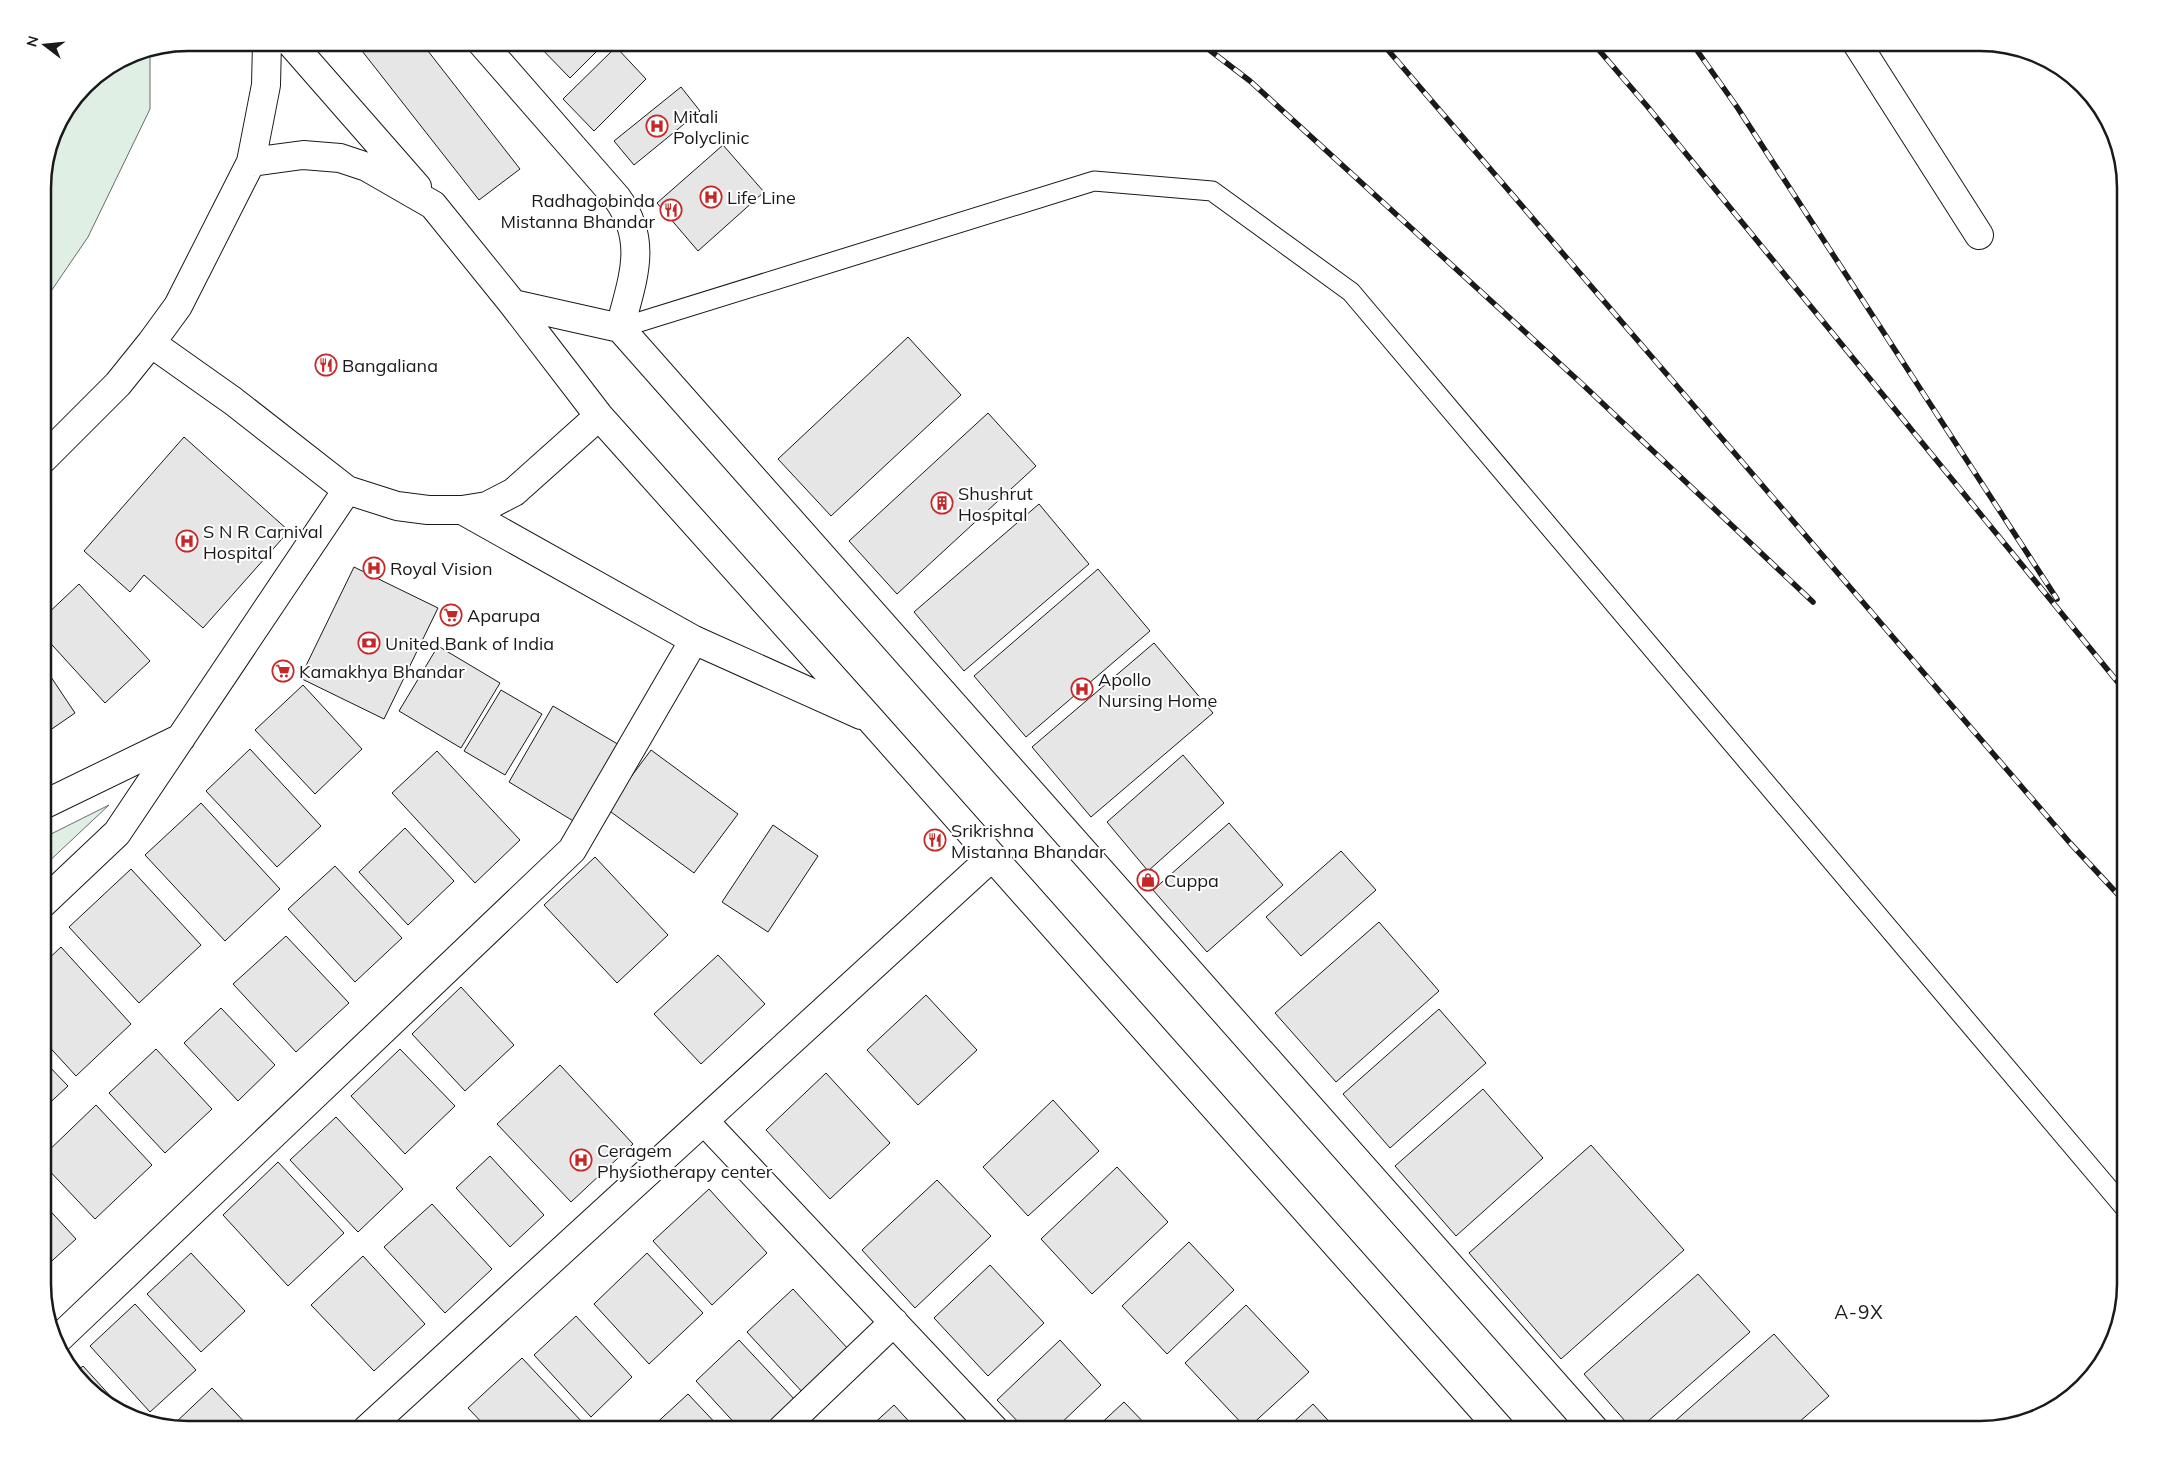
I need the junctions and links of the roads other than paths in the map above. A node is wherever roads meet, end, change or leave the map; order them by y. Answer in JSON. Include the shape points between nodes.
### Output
{"nodes":[{"id":1,"x":1862,"y":51,"type":"edge"},
{"id":2,"x":267,"y":52,"type":"edge"},
{"id":3,"x":299,"y":52,"type":"edge"},
{"id":4,"x":490,"y":52,"type":"edge"},
{"id":5,"x":251,"y":162,"type":"junction"},
{"id":6,"x":433,"y":205,"type":"junction"},
{"id":7,"x":1979,"y":235,"type":"dead end"},
{"id":8,"x":513,"y":304,"type":"junction"},
{"id":9,"x":620,"y":328,"type":"junction"},
{"id":10,"x":151,"y":343,"type":"junction"},
{"id":11,"x":599,"y":416,"type":"junction"},
{"id":12,"x":52,"y":450,"type":"edge"},
{"id":13,"x":347,"y":490,"type":"junction"},
{"id":14,"x":462,"y":510,"type":"junction"},
{"id":15,"x":694,"y":640,"type":"junction"},
{"id":16,"x":871,"y":720,"type":"junction"},
{"id":17,"x":182,"y":737,"type":"junction"},
{"id":18,"x":52,"y":801,"type":"edge"},
{"id":19,"x":992,"y":857,"type":"junction"},
{"id":20,"x":52,"y":895,"type":"edge"},
{"id":21,"x":704,"y":1121,"type":"junction"},
{"id":22,"x":2117,"y":1197,"type":"edge"},
{"id":23,"x":894,"y":1322,"type":"junction"},
{"id":24,"x":62,"y":1335,"type":"edge"},
{"id":25,"x":377,"y":1421,"type":"edge"},
{"id":26,"x":791,"y":1421,"type":"edge"},
{"id":27,"x":986,"y":1421,"type":"edge"},
{"id":28,"x":1492,"y":1421,"type":"edge"},
{"id":29,"x":1586,"y":1421,"type":"edge"}],
"edges":[{"from":1,"to":7,"type":"street"},
{"from":2,"to":5,"type":"street","via":[[266,85]]},
{"from":3,"to":6,"type":"street"},
{"from":4,"to":9,"type":"street","via":[[628,213],[636,237],[637,261]]},
{"from":5,"to":6,"type":"street","via":[[303,155],[340,158],[367,167]]},
{"from":5,"to":10,"type":"street","via":[[178,306]]},
{"from":6,"to":8,"type":"street"},
{"from":8,"to":9,"type":"street"},
{"from":8,"to":11,"type":"street"},
{"from":9,"to":22,"type":"lane","via":[[1094,181],[1212,191],[1351,292]]},
{"from":9,"to":29,"type":"street"},
{"from":10,"to":12,"type":"street","via":[[118,384]]},
{"from":10,"to":13,"type":"street","via":[[233,401]]},
{"from":11,"to":14,"type":"street","via":[[514,492],[487,506]]},
{"from":11,"to":16,"type":"street"},
{"from":13,"to":14,"type":"street","via":[[397,506]]},
{"from":13,"to":17,"type":"street"},
{"from":14,"to":15,"type":"street"},
{"from":15,"to":16,"type":"street"},
{"from":15,"to":24,"type":"street","via":[[572,850]]},
{"from":16,"to":19,"type":"street"},
{"from":17,"to":18,"type":"street"},
{"from":17,"to":20,"type":"street","via":[[117,834]]},
{"from":19,"to":21,"type":"street"},
{"from":19,"to":28,"type":"street"},
{"from":21,"to":23,"type":"street"},
{"from":21,"to":25,"type":"street"},
{"from":23,"to":26,"type":"street"},
{"from":23,"to":27,"type":"street"}]}
